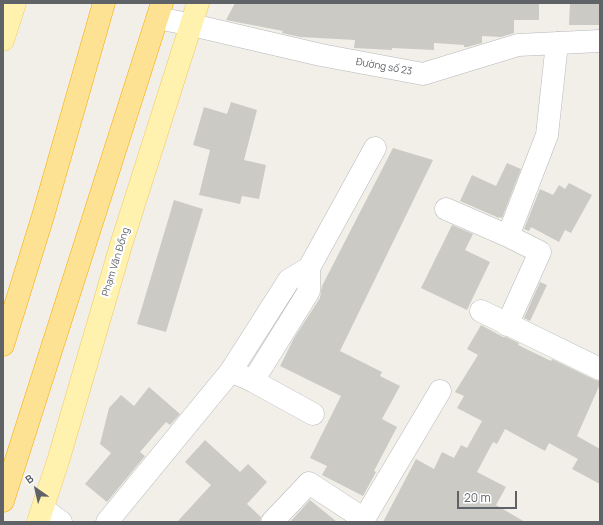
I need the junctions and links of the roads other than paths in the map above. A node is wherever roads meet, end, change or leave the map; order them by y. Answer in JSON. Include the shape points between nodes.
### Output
{"nodes":[{"id":1,"x":15,"y":3,"type":"edge"},
{"id":2,"x":104,"y":3,"type":"edge"},
{"id":3,"x":198,"y":3,"type":"edge"},
{"id":4,"x":160,"y":11,"type":"edge"},
{"id":5,"x":192,"y":25,"type":"junction"},
{"id":6,"x":3,"y":40,"type":"edge"},
{"id":7,"x":600,"y":41,"type":"edge"},
{"id":8,"x":558,"y":43,"type":"junction"},
{"id":9,"x":375,"y":148,"type":"dead end"},
{"id":10,"x":446,"y":209,"type":"dead end"},
{"id":11,"x":508,"y":236,"type":"junction"},
{"id":12,"x":309,"y":268,"type":"junction"},
{"id":13,"x":481,"y":311,"type":"dead end"},
{"id":14,"x":507,"y":325,"type":"junction"},
{"id":15,"x":3,"y":345,"type":"edge"},
{"id":16,"x":600,"y":369,"type":"edge"},
{"id":17,"x":231,"y":370,"type":"junction"},
{"id":18,"x":253,"y":381,"type":"junction"},
{"id":19,"x":440,"y":391,"type":"dead end"},
{"id":20,"x":313,"y":414,"type":"dead end"},
{"id":21,"x":3,"y":501,"type":"edge"},
{"id":22,"x":41,"y":515,"type":"edge"},
{"id":23,"x":61,"y":522,"type":"edge"},
{"id":24,"x":107,"y":522,"type":"edge"},
{"id":25,"x":272,"y":522,"type":"edge"}],
"edges":[{"from":1,"to":6,"type":"main road"},
{"from":2,"to":15,"type":"highway"},
{"from":3,"to":5,"type":"main road","name":"Phạm Văn Đồng"},
{"from":4,"to":5,"type":"street","name":"Đường số 23"},
{"from":4,"to":21,"type":"highway"},
{"from":5,"to":8,"type":"street","name":"Đường số 23","via":[[321,55],[423,74],[518,44]]},
{"from":5,"to":22,"type":"main road","name":"Phạm Văn Đồng","via":[[121,245]]},
{"from":7,"to":8,"type":"street","name":"Đường số 23"},
{"from":8,"to":11,"type":"street","via":[[547,135]]},
{"from":9,"to":12,"type":"street"},
{"from":10,"to":11,"type":"street"},
{"from":11,"to":14,"type":"street","via":[[540,252]]},
{"from":12,"to":17,"type":"street","via":[[289,280]]},
{"from":12,"to":18,"type":"street","via":[[309,291]]},
{"from":13,"to":14,"type":"street"},
{"from":14,"to":16,"type":"street"},
{"from":17,"to":18,"type":"street"},
{"from":17,"to":24,"type":"street"},
{"from":18,"to":20,"type":"street"},
{"from":19,"to":25,"type":"street","via":[[364,519],[309,483]]},
{"from":22,"to":23,"type":"street"}]}
